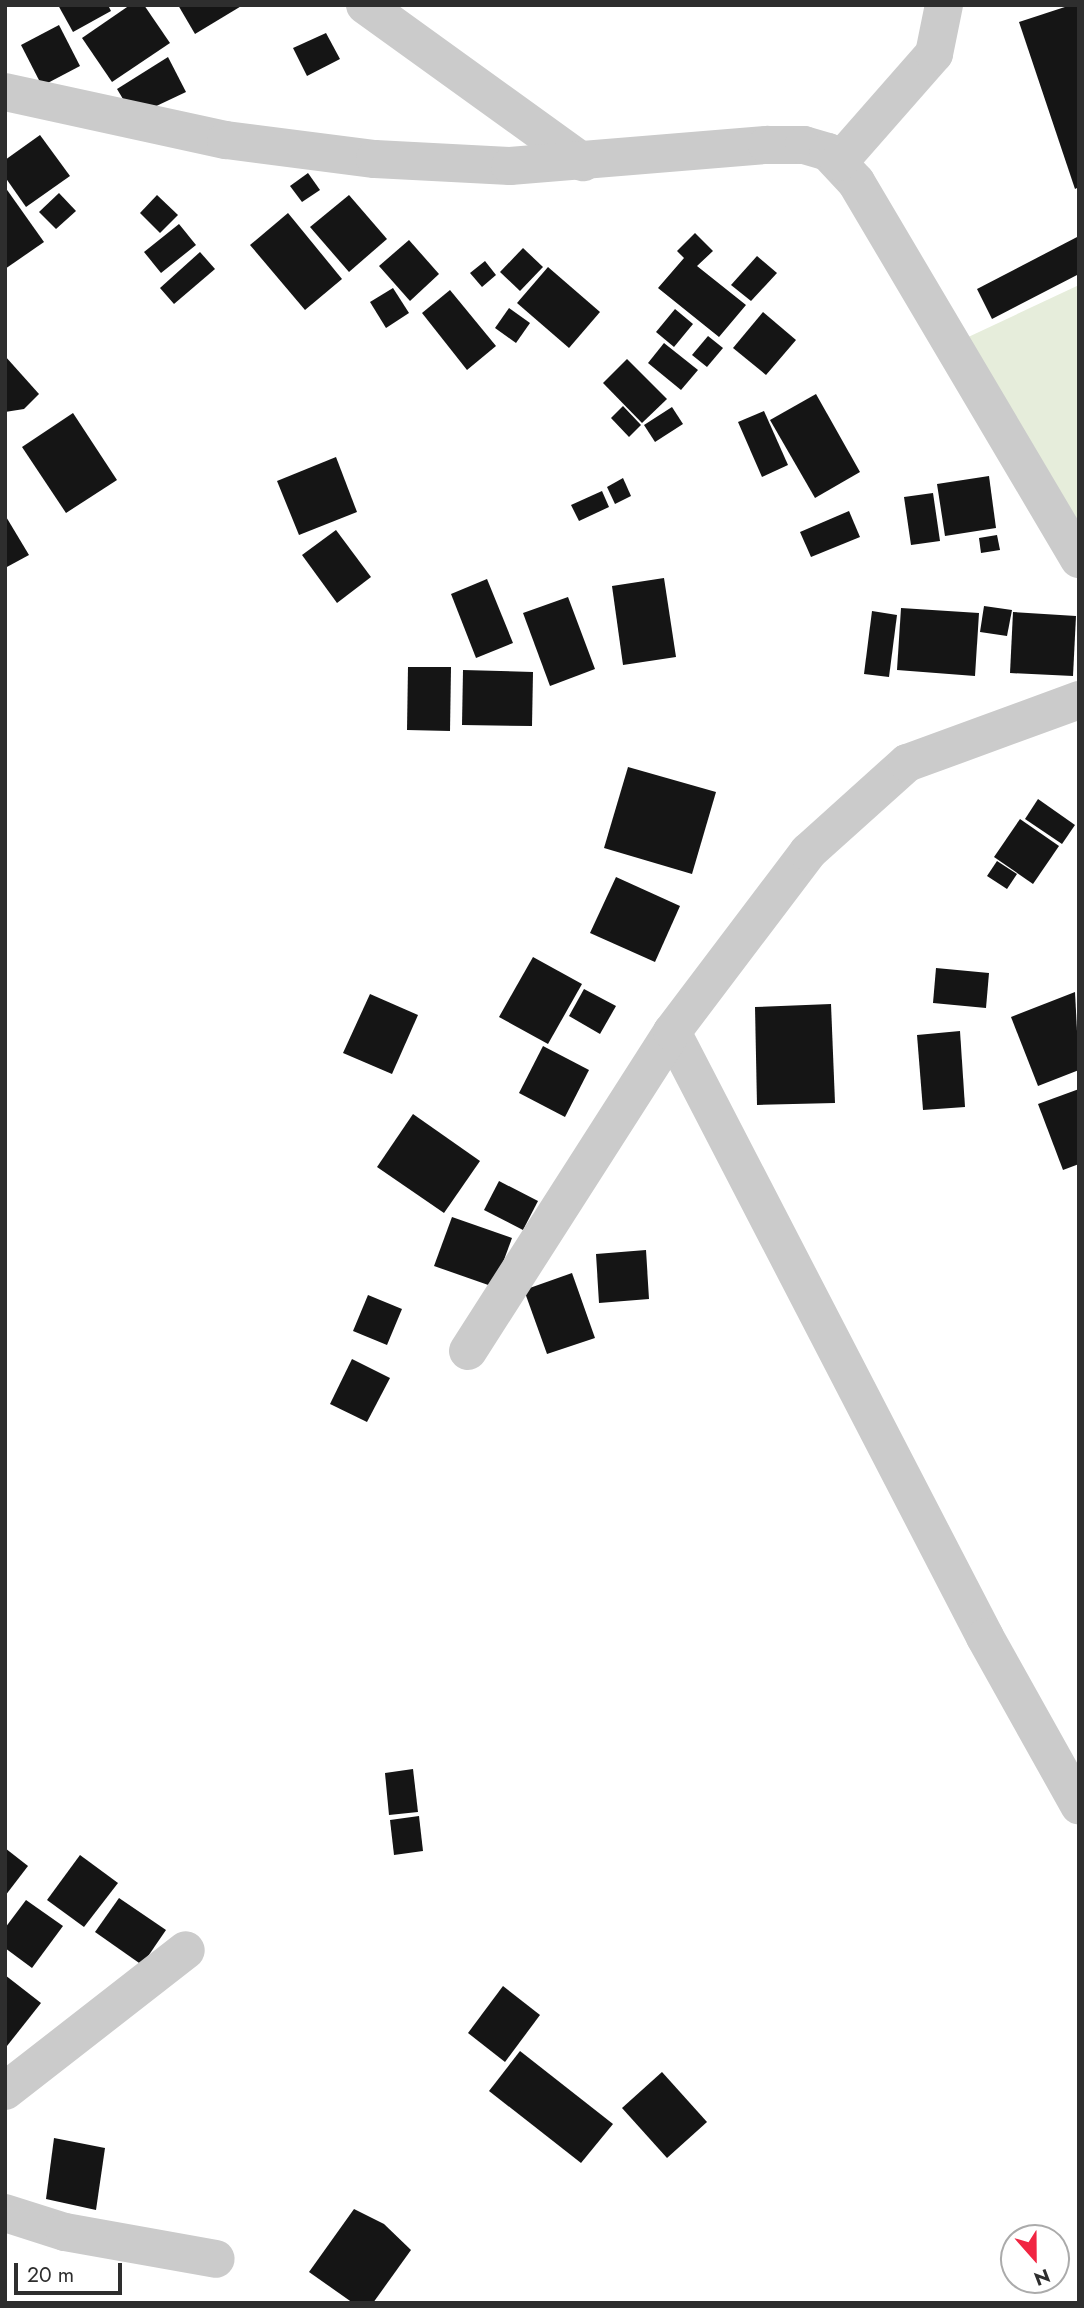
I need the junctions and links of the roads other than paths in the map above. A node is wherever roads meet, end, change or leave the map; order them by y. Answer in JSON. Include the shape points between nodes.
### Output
{"nodes":[{"id":1,"x":365,"y":5,"type":"edge"},
{"id":2,"x":944,"y":5,"type":"edge"},
{"id":3,"x":5,"y":92,"type":"edge"},
{"id":4,"x":583,"y":162,"type":"junction"},
{"id":5,"x":839,"y":162,"type":"junction"},
{"id":6,"x":1079,"y":559,"type":"edge"},
{"id":7,"x":1079,"y":700,"type":"edge"},
{"id":8,"x":672,"y":1032,"type":"junction"},
{"id":9,"x":468,"y":1351,"type":"dead end"},
{"id":10,"x":1079,"y":1805,"type":"edge"},
{"id":11,"x":186,"y":1950,"type":"dead end"},
{"id":12,"x":5,"y":2091,"type":"edge"},
{"id":13,"x":5,"y":2213,"type":"edge"},
{"id":14,"x":216,"y":2259,"type":"dead end"}],
"edges":[{"from":1,"to":4,"type":"street"},
{"from":2,"to":5,"type":"street","via":[[933,54]]},
{"from":3,"to":4,"type":"street","via":[[226,140],[361,157],[510,166]]},
{"from":4,"to":5,"type":"street","via":[[804,145],[828,152]]},
{"from":5,"to":6,"type":"street","via":[[856,182]]},
{"from":7,"to":8,"type":"street","via":[[907,763],[808,852]]},
{"from":8,"to":9,"type":"street"},
{"from":8,"to":10,"type":"street","via":[[985,1637]]},
{"from":11,"to":12,"type":"street"},
{"from":13,"to":14,"type":"street","via":[[65,2232]]}]}
